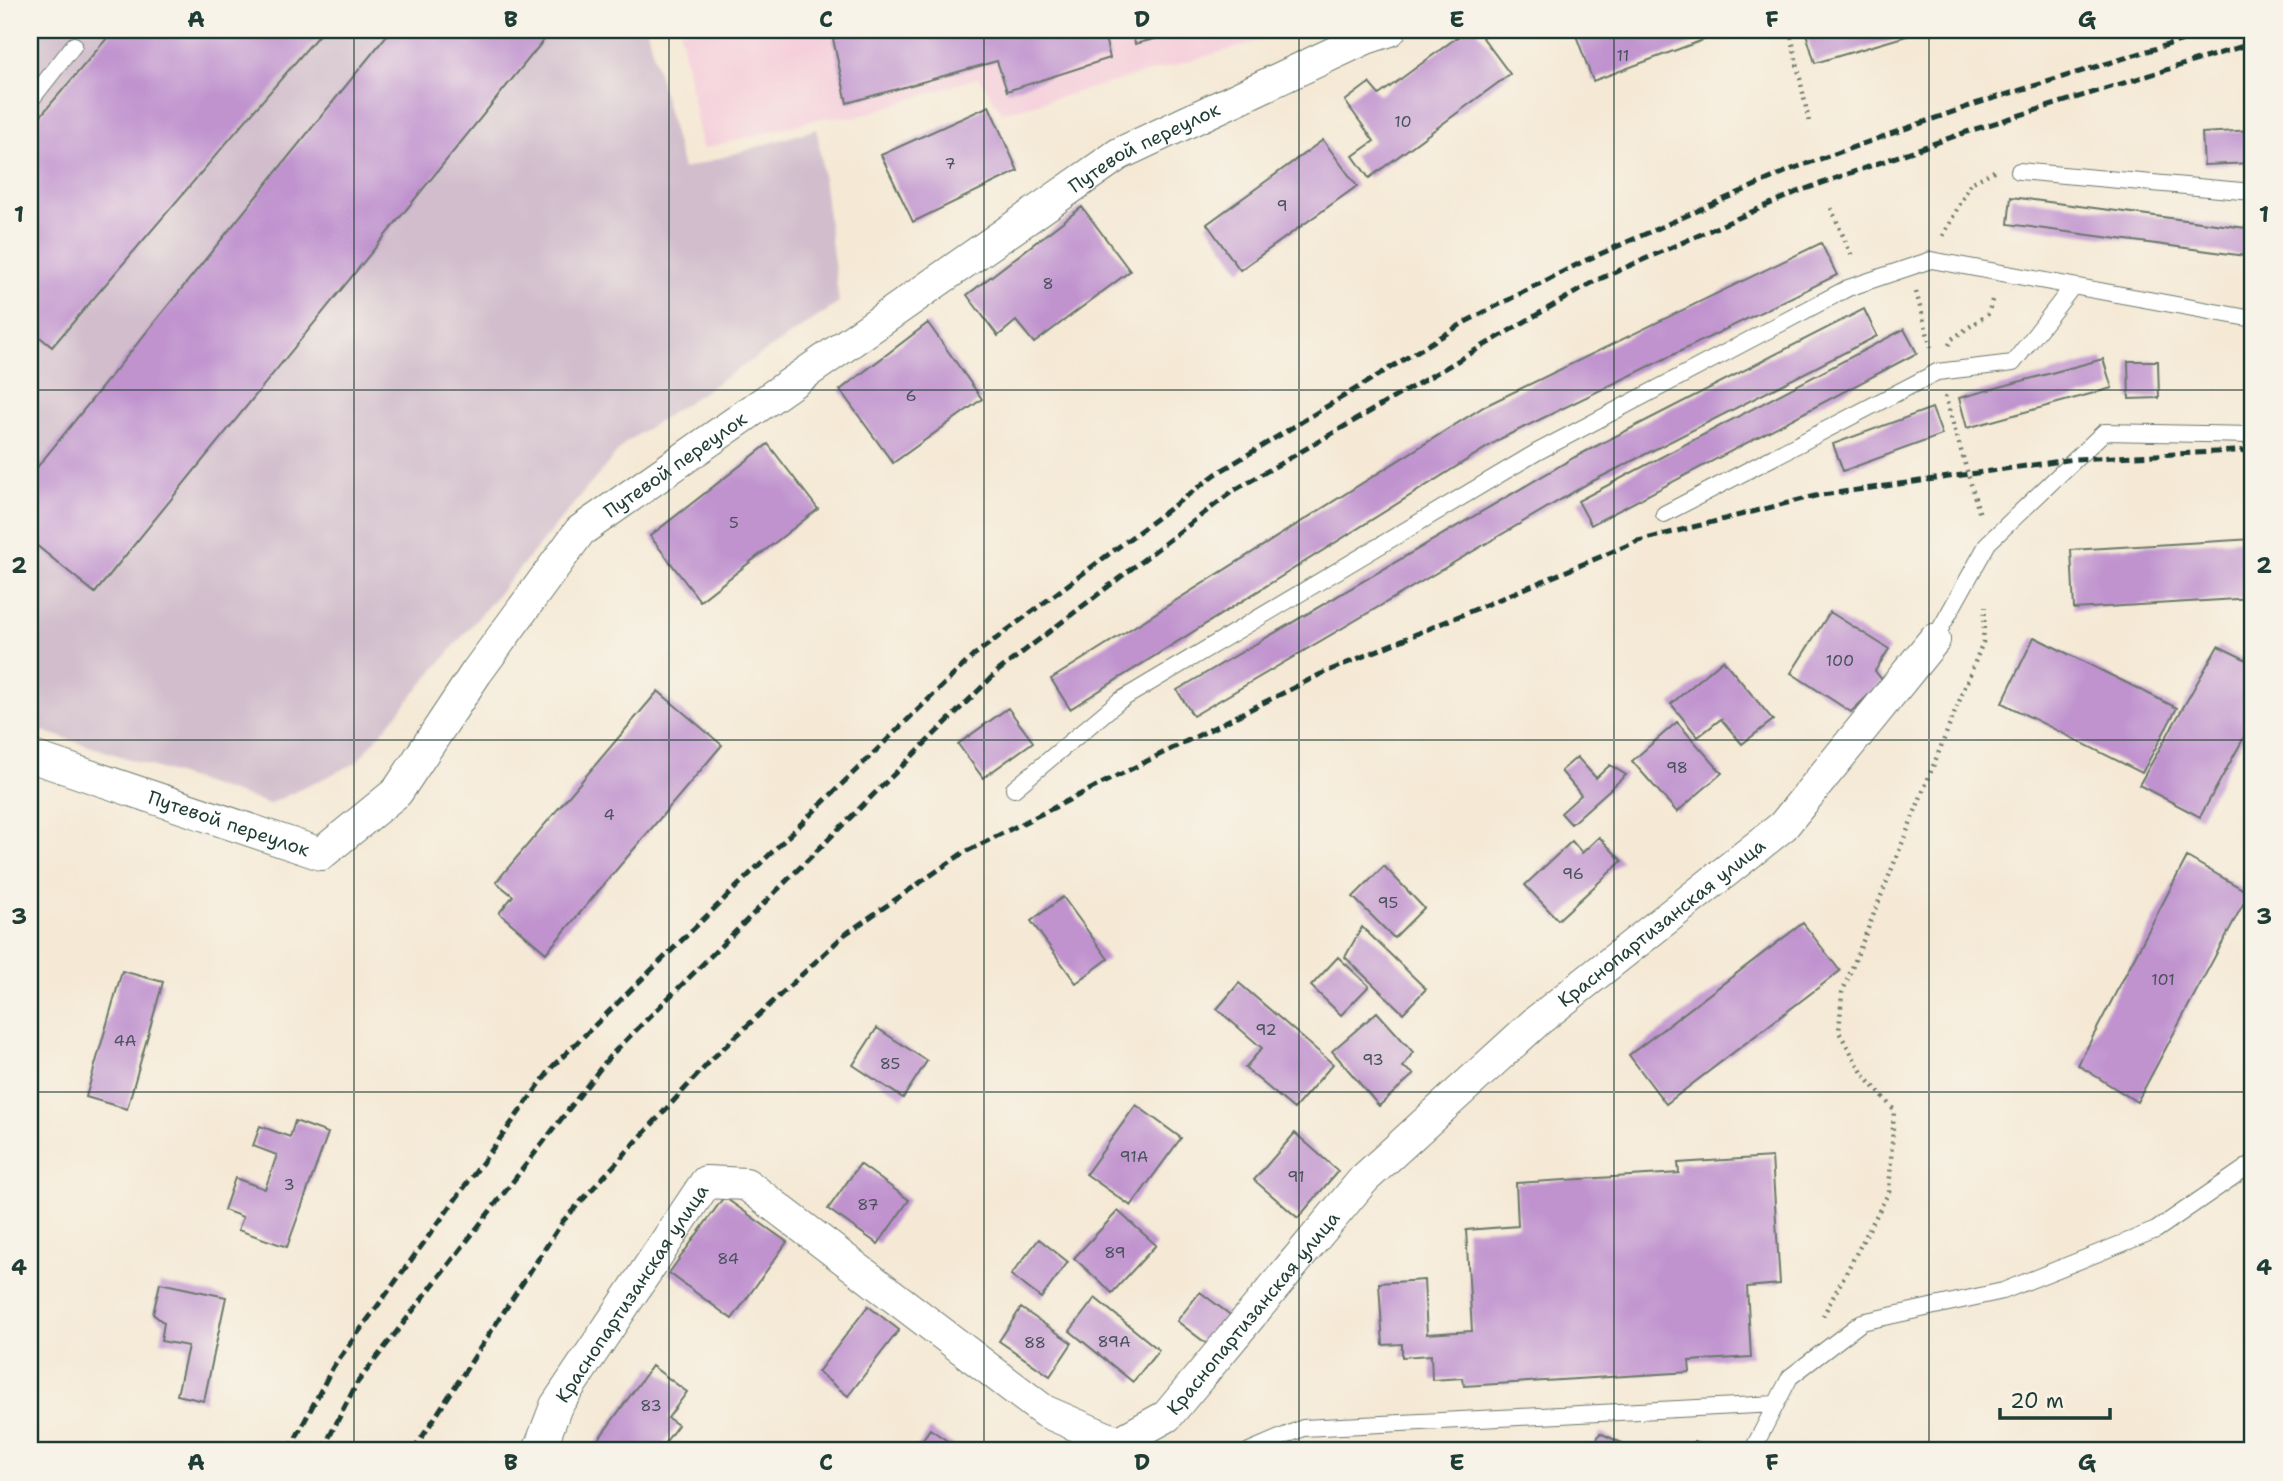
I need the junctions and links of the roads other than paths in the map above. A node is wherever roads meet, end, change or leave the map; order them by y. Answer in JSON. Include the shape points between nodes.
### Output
{"nodes":[{"id":1,"x":1391,"y":30,"type":"edge"},
{"id":2,"x":74,"y":45,"type":"dead end"},
{"id":3,"x":30,"y":101,"type":"edge"},
{"id":4,"x":2019,"y":171,"type":"road end"},
{"id":5,"x":2253,"y":192,"type":"edge"},
{"id":6,"x":2073,"y":286,"type":"junction"},
{"id":7,"x":2253,"y":319,"type":"edge"},
{"id":8,"x":2253,"y":435,"type":"edge"},
{"id":9,"x":1664,"y":514,"type":"dead end"},
{"id":10,"x":1934,"y":640,"type":"joint"},
{"id":11,"x":30,"y":756,"type":"edge"},
{"id":12,"x":1014,"y":789,"type":"dead end"},
{"id":13,"x":2253,"y":1163,"type":"edge"},
{"id":14,"x":1776,"y":1404,"type":"junction"},
{"id":15,"x":539,"y":1451,"type":"edge"},
{"id":16,"x":1250,"y":1451,"type":"edge"},
{"id":17,"x":1752,"y":1451,"type":"edge"}],
"edges":[{"from":1,"to":11,"type":"street","name":"Путевой переулок","via":[[1119,154],[580,531],[476,673],[397,792],[321,854]]},
{"from":2,"to":3,"type":"lane"},
{"from":4,"to":5,"type":"lane"},
{"from":6,"to":7,"type":"lane"},
{"from":6,"to":9,"type":"lane","via":[[2013,363],[1937,372]]},
{"from":6,"to":12,"type":"lane","via":[[1930,260],[1848,288],[1537,453],[1119,701]]},
{"from":8,"to":10,"type":"lane","via":[[2104,432],[1988,543]]},
{"from":10,"to":15,"type":"street","name":"Краснопартизанская улица","via":[[1783,826],[1537,1021],[1364,1179],[1167,1416],[1118,1443],[1044,1411],[746,1184],[706,1182],[556,1406]]},
{"from":13,"to":14,"type":"lane","via":[[2156,1230],[2003,1291],[1862,1322],[1790,1377]]},
{"from":14,"to":16,"type":"lane","via":[[1303,1428]]},
{"from":14,"to":17,"type":"lane"}]}
